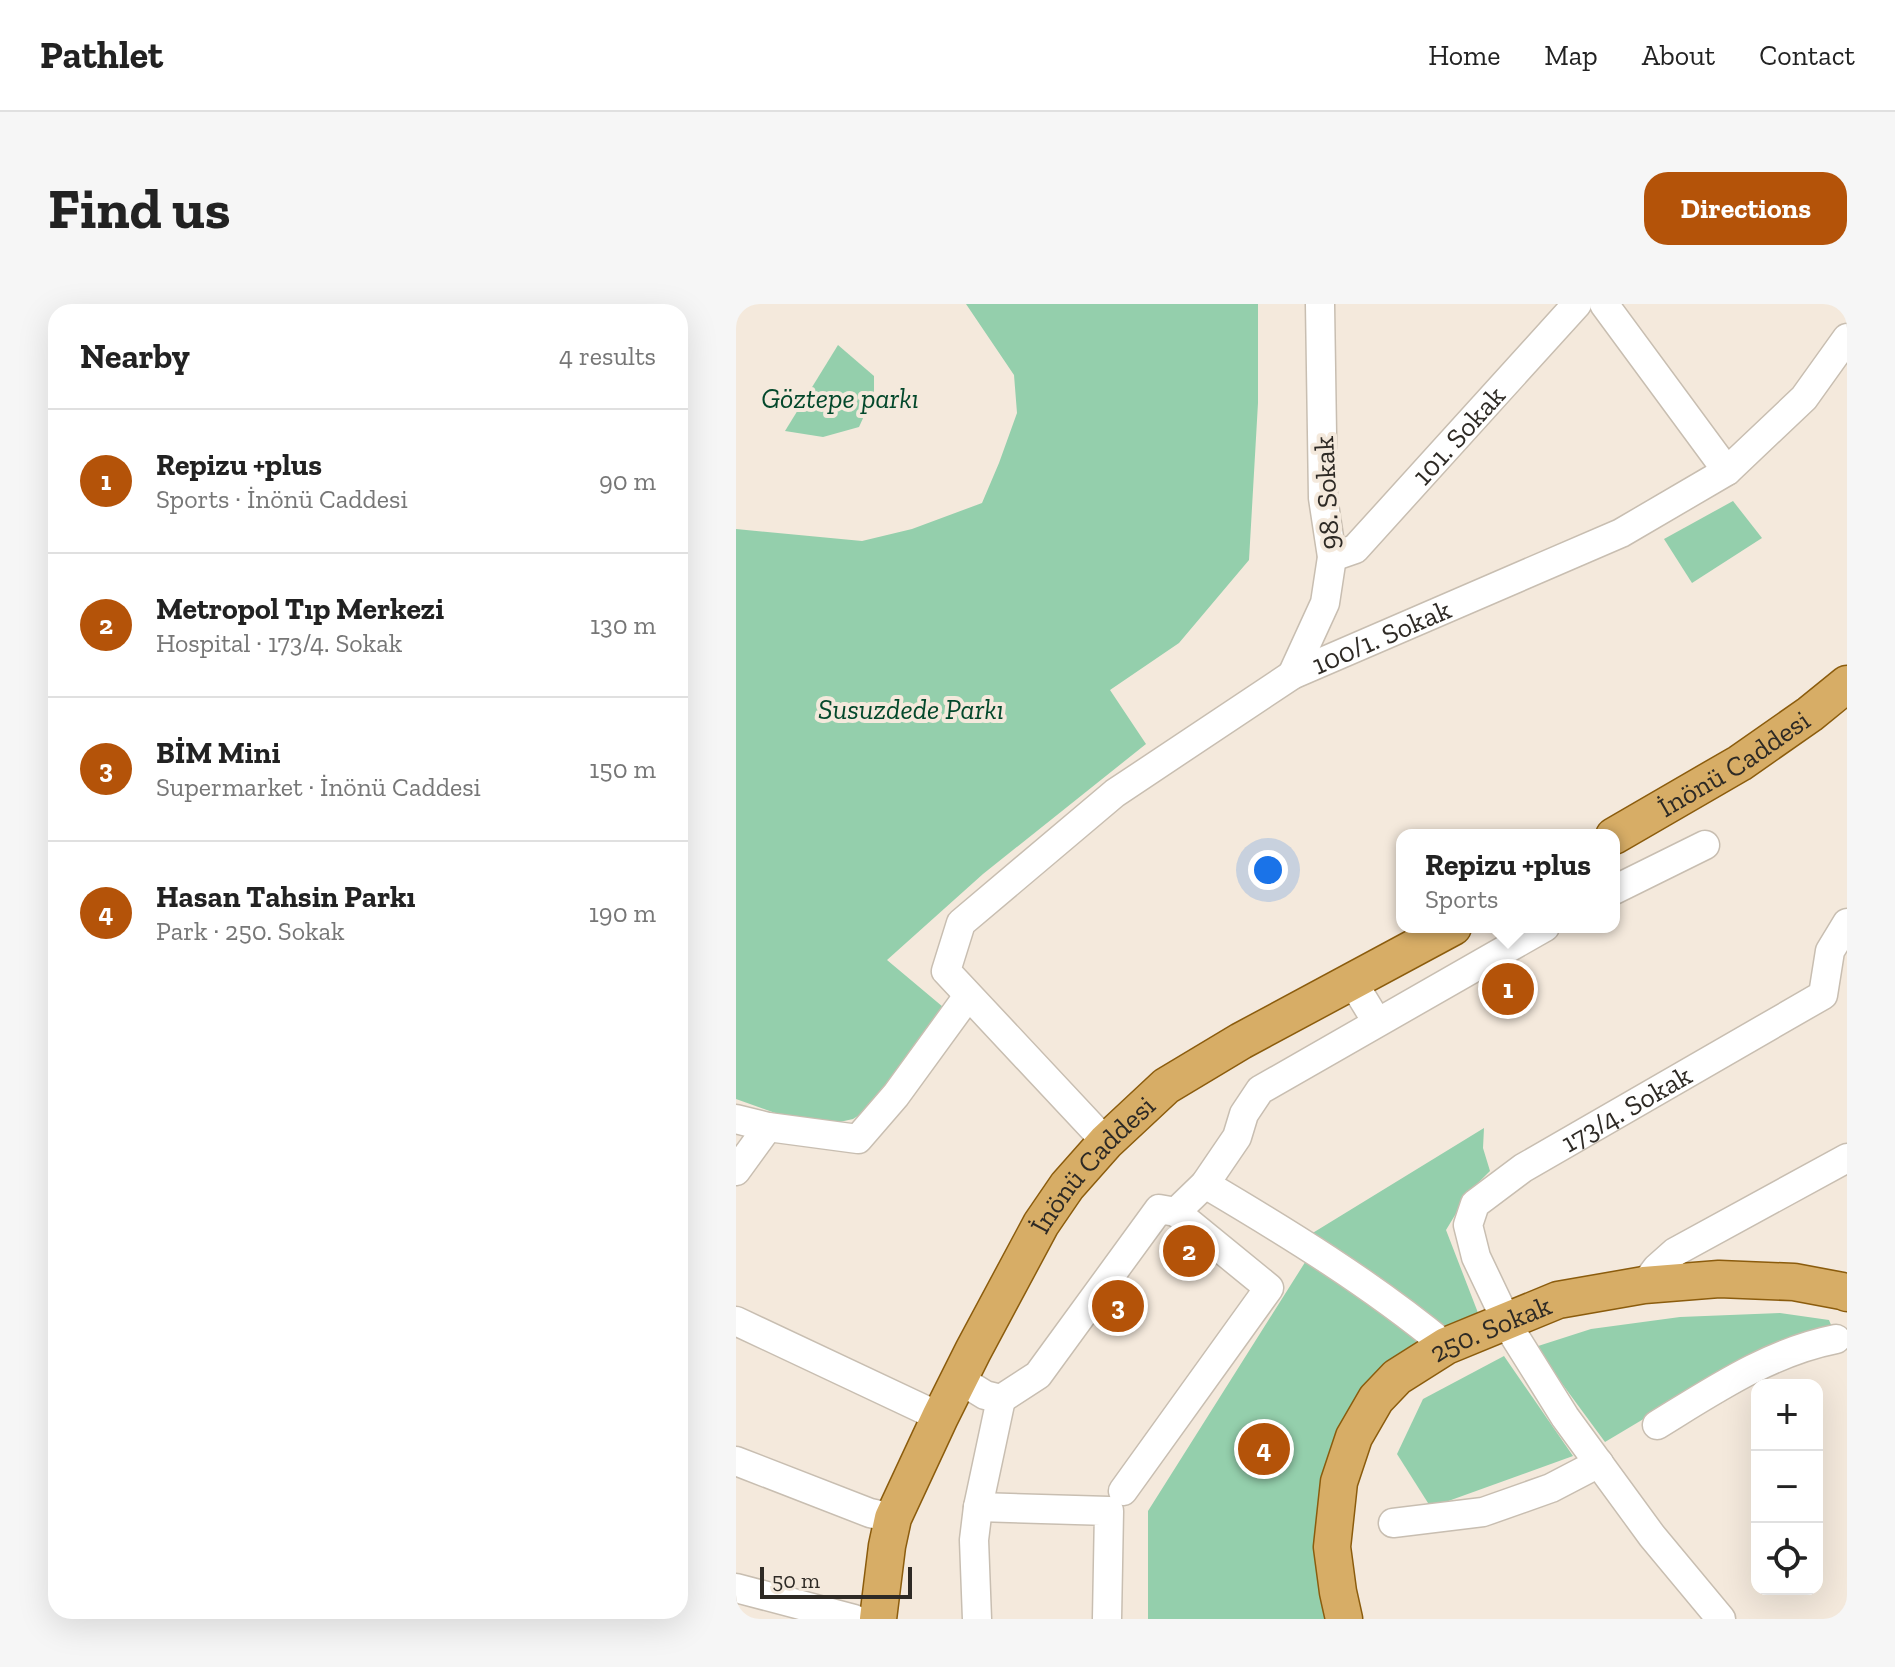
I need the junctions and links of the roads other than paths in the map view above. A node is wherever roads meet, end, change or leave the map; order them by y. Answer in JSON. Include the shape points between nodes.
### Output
{"nodes":[{"id":1,"x":1320,"y":304,"type":"edge"},
{"id":2,"x":1577,"y":304,"type":"edge"},
{"id":3,"x":1604,"y":304,"type":"edge"},
{"id":4,"x":1847,"y":338,"type":"edge"},
{"id":5,"x":1727,"y":471,"type":"junction"},
{"id":6,"x":1332,"y":557,"type":"junction"},
{"id":7,"x":1325,"y":603,"type":"junction"},
{"id":8,"x":1324,"y":660,"type":"junction"},
{"id":9,"x":1292,"y":675,"type":"junction"},
{"id":10,"x":1847,"y":684,"type":"edge"},
{"id":11,"x":1620,"y":833,"type":"edge"},
{"id":12,"x":1705,"y":845,"type":"dead end"},
{"id":13,"x":1620,"y":887,"type":"edge"},
{"id":14,"x":1847,"y":923,"type":"edge"},
{"id":15,"x":1442,"y":933,"type":"edge"},
{"id":16,"x":1534,"y":933,"type":"edge"},
{"id":17,"x":1352,"y":981,"type":"junction"},
{"id":18,"x":968,"y":996,"type":"junction"},
{"id":19,"x":1377,"y":1022,"type":"junction"},
{"id":20,"x":736,"y":1119,"type":"edge"},
{"id":21,"x":768,"y":1127,"type":"junction"},
{"id":22,"x":1106,"y":1142,"type":"junction"},
{"id":23,"x":1847,"y":1158,"type":"edge"},
{"id":24,"x":736,"y":1171,"type":"edge"},
{"id":25,"x":1205,"y":1184,"type":"junction"},
{"id":26,"x":1176,"y":1212,"type":"junction"},
{"id":27,"x":1847,"y":1293,"type":"edge"},
{"id":28,"x":1644,"y":1296,"type":"junction"},
{"id":29,"x":736,"y":1321,"type":"edge"},
{"id":30,"x":1842,"y":1326,"type":"edge"},
{"id":31,"x":1511,"y":1329,"type":"junction"},
{"id":32,"x":1446,"y":1346,"type":"junction"},
{"id":33,"x":959,"y":1379,"type":"junction"},
{"id":34,"x":1001,"y":1399,"type":"junction"},
{"id":35,"x":940,"y":1417,"type":"junction"},
{"id":36,"x":1657,"y":1425,"type":"dead end"},
{"id":37,"x":736,"y":1461,"type":"edge"},
{"id":38,"x":1599,"y":1463,"type":"junction"},
{"id":39,"x":1116,"y":1501,"type":"junction"},
{"id":40,"x":978,"y":1507,"type":"junction"},
{"id":41,"x":1393,"y":1523,"type":"dead end"},
{"id":42,"x":890,"y":1532,"type":"junction"},
{"id":43,"x":736,"y":1588,"type":"edge"},
{"id":44,"x":854,"y":1619,"type":"edge"},
{"id":45,"x":878,"y":1619,"type":"edge"},
{"id":46,"x":897,"y":1619,"type":"edge"},
{"id":47,"x":977,"y":1619,"type":"edge"},
{"id":48,"x":1107,"y":1619,"type":"edge"},
{"id":49,"x":1344,"y":1619,"type":"edge"},
{"id":50,"x":1364,"y":1619,"type":"edge"},
{"id":51,"x":1721,"y":1619,"type":"edge"}],
"edges":[{"from":1,"to":6,"type":"street","name":"98. Sokak","via":[[1323,498]]},
{"from":2,"to":6,"type":"street","name":"101. Sokak","via":[[1355,549]]},
{"from":3,"to":5,"type":"street"},
{"from":4,"to":5,"type":"street","name":"100/1. Sokak","via":[[1804,398]]},
{"from":5,"to":8,"type":"street","name":"100/1. Sokak","via":[[1621,533]]},
{"from":6,"to":7,"type":"street","name":"98. Sokak"},
{"from":7,"to":8,"type":"street"},
{"from":7,"to":9,"type":"street","name":"98. Sokak"},
{"from":8,"to":9,"type":"street","name":"100/1. Sokak"},
{"from":9,"to":18,"type":"street","name":"100/1. Sokak","via":[[1115,793],[961,923],[946,971]]},
{"from":10,"to":11,"type":"main road","name":"İnönü Caddesi","via":[[1740,763]]},
{"from":12,"to":13,"type":"street"},
{"from":14,"to":31,"type":"street","name":"173/4. Sokak","via":[[1830,951],[1823,995],[1523,1168],[1475,1204],[1468,1225],[1476,1257]]},
{"from":15,"to":17,"type":"main road","name":"İnönü Caddesi"},
{"from":16,"to":19,"type":"street"},
{"from":17,"to":19,"type":"street"},
{"from":17,"to":22,"type":"main road","name":"İnönü Caddesi","via":[[1166,1086]]},
{"from":18,"to":21,"type":"street","via":[[858,1139]]},
{"from":18,"to":22,"type":"street"},
{"from":19,"to":25,"type":"street","via":[[1260,1090]]},
{"from":20,"to":21,"type":"street"},
{"from":21,"to":24,"type":"street"},
{"from":22,"to":33,"type":"main road","name":"İnönü Caddesi","via":[[1041,1224]]},
{"from":23,"to":28,"type":"street","via":[[1675,1252],[1657,1268]]},
{"from":25,"to":26,"type":"street"},
{"from":25,"to":32,"type":"street","via":[[1303,1243]]},
{"from":26,"to":34,"type":"street","via":[[1159,1209],[1038,1375]]},
{"from":26,"to":39,"type":"street","via":[[1269,1288]]},
{"from":27,"to":28,"type":"main road","name":"250. Sokak","via":[[1794,1282],[1719,1279]]},
{"from":28,"to":30,"type":"main road","name":"250. Sokak","via":[[1756,1298],[1830,1306]]},
{"from":28,"to":31,"type":"main road","name":"250. Sokak"},
{"from":29,"to":35,"type":"street"},
{"from":30,"to":36,"type":"street","via":[[1742,1373]]},
{"from":31,"to":32,"type":"main road","name":"250. Sokak"},
{"from":31,"to":38,"type":"street"},
{"from":31,"to":50,"type":"main road","name":"250. Sokak","via":[[1409,1394],[1369,1454],[1355,1559]]},
{"from":32,"to":49,"type":"main road","name":"250. Sokak","via":[[1397,1377],[1376,1399],[1354,1437],[1339,1482],[1332,1547]]},
{"from":33,"to":34,"type":"street"},
{"from":33,"to":35,"type":"main road","name":"İnönü Caddesi"},
{"from":34,"to":40,"type":"street"},
{"from":35,"to":42,"type":"main road","name":"İnönü Caddesi"},
{"from":37,"to":42,"type":"street","via":[[870,1513]]},
{"from":38,"to":41,"type":"street","via":[[1551,1488],[1483,1512]]},
{"from":38,"to":51,"type":"street"},
{"from":39,"to":40,"type":"street"},
{"from":39,"to":48,"type":"street"},
{"from":40,"to":47,"type":"street"},
{"from":42,"to":45,"type":"main road","name":"İnönü Caddesi"},
{"from":42,"to":46,"type":"main road"},
{"from":43,"to":44,"type":"street"}]}
